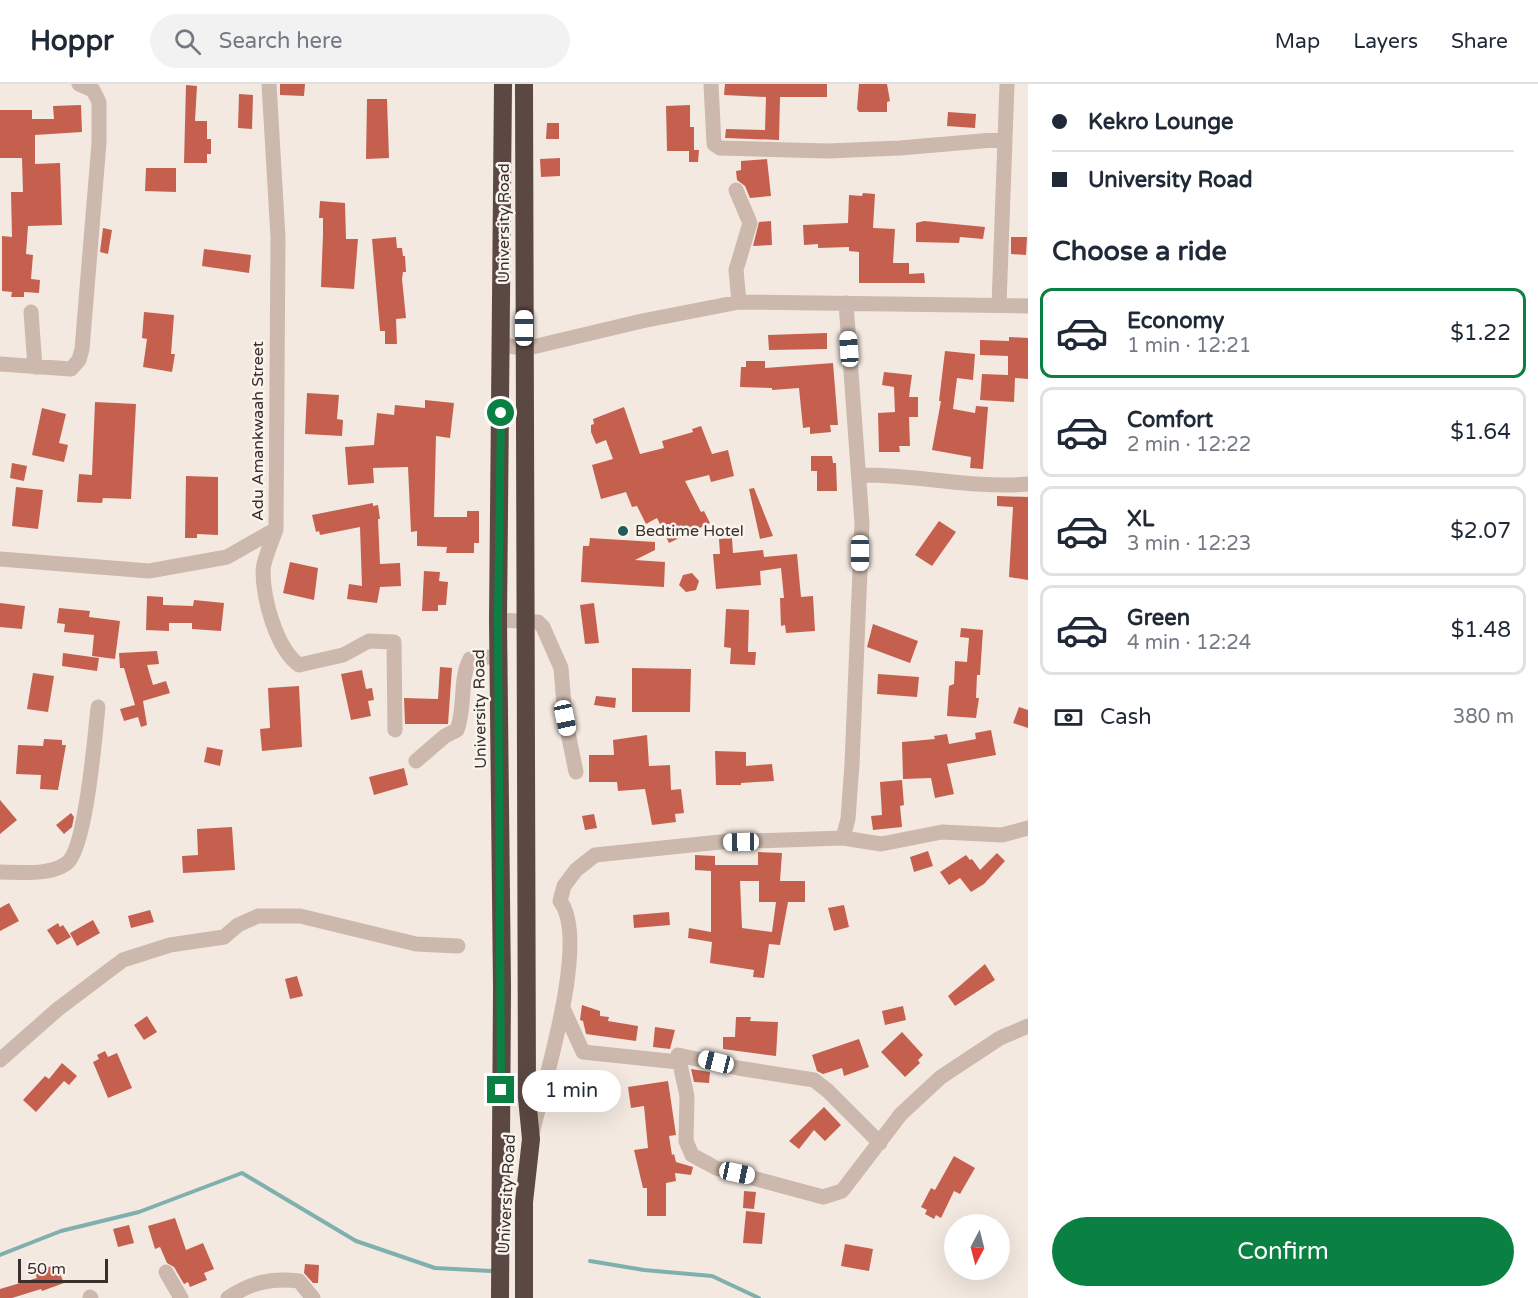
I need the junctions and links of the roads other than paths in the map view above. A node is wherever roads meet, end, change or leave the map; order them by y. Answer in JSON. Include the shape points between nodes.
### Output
{"nodes":[{"id":1,"x":79,"y":84,"type":"edge"},
{"id":2,"x":269,"y":84,"type":"edge"},
{"id":3,"x":503,"y":84,"type":"edge"},
{"id":4,"x":524,"y":84,"type":"edge"},
{"id":5,"x":711,"y":84,"type":"edge"},
{"id":6,"x":1007,"y":84,"type":"edge"},
{"id":7,"x":1005,"y":139,"type":"junction"},
{"id":8,"x":736,"y":190,"type":"dead end"},
{"id":9,"x":739,"y":302,"type":"junction"},
{"id":10,"x":846,"y":303,"type":"junction"},
{"id":11,"x":999,"y":305,"type":"junction"},
{"id":12,"x":1028,"y":306,"type":"edge"},
{"id":13,"x":31,"y":312,"type":"dead end"},
{"id":14,"x":501,"y":344,"type":"junction"},
{"id":15,"x":524,"y":349,"type":"junction"},
{"id":16,"x":0,"y":364,"type":"edge"},
{"id":17,"x":35,"y":367,"type":"junction"},
{"id":18,"x":860,"y":475,"type":"junction"},
{"id":19,"x":1028,"y":484,"type":"edge"},
{"id":20,"x":276,"y":529,"type":"junction"},
{"id":21,"x":0,"y":559,"type":"edge"},
{"id":22,"x":498,"y":620,"type":"junction"},
{"id":23,"x":525,"y":620,"type":"junction"},
{"id":24,"x":499,"y":656,"type":"junction"},
{"id":25,"x":98,"y":707,"type":"dead end"},
{"id":26,"x":394,"y":730,"type":"dead end"},
{"id":27,"x":416,"y":761,"type":"dead end"},
{"id":28,"x":576,"y":772,"type":"dead end"},
{"id":29,"x":1028,"y":828,"type":"edge"},
{"id":30,"x":843,"y":838,"type":"junction"},
{"id":31,"x":0,"y":872,"type":"edge"},
{"id":32,"x":458,"y":946,"type":"dead end"},
{"id":33,"x":563,"y":1008,"type":"junction"},
{"id":34,"x":1028,"y":1026,"type":"edge"},
{"id":35,"x":0,"y":1060,"type":"edge"},
{"id":36,"x":678,"y":1062,"type":"junction"},
{"id":37,"x":531,"y":1139,"type":"junction"},
{"id":38,"x":880,"y":1143,"type":"junction"},
{"id":39,"x":166,"y":1272,"type":"dead end"},
{"id":40,"x":181,"y":1298,"type":"edge"},
{"id":41,"x":228,"y":1298,"type":"edge"},
{"id":42,"x":313,"y":1298,"type":"edge"},
{"id":43,"x":500,"y":1298,"type":"edge"},
{"id":44,"x":524,"y":1298,"type":"edge"}],
"edges":[{"from":1,"to":17,"type":"street","via":[[93,90],[100,116],[82,348],[71,369]]},
{"from":2,"to":20,"type":"street","name":"Adu Amankwaah Street","via":[[278,237]]},
{"from":3,"to":14,"type":"highway","name":"University Road"},
{"from":4,"to":15,"type":"highway","name":"University Road"},
{"from":5,"to":7,"type":"street","via":[[714,144],[720,148],[838,150]]},
{"from":6,"to":7,"type":"street"},
{"from":7,"to":11,"type":"street"},
{"from":8,"to":9,"type":"street","via":[[750,223],[736,270]]},
{"from":9,"to":10,"type":"street"},
{"from":9,"to":15,"type":"street"},
{"from":10,"to":11,"type":"street"},
{"from":10,"to":18,"type":"street"},
{"from":11,"to":12,"type":"street"},
{"from":13,"to":17,"type":"street"},
{"from":14,"to":15,"type":"street"},
{"from":14,"to":22,"type":"highway","name":"University Road"},
{"from":15,"to":23,"type":"highway","name":"University Road"},
{"from":16,"to":17,"type":"street"},
{"from":18,"to":19,"type":"street","via":[[1000,486]]},
{"from":18,"to":30,"type":"street","via":[[859,628],[849,808]]},
{"from":20,"to":21,"type":"street","name":"Adu Amankwaah Street","via":[[227,557],[149,571]]},
{"from":20,"to":26,"type":"street","via":[[263,569],[274,630],[288,657],[299,665],[343,655],[369,641],[394,642]]},
{"from":22,"to":23,"type":"street"},
{"from":22,"to":24,"type":"highway","name":"University Road"},
{"from":23,"to":28,"type":"street","via":[[541,623],[561,668],[565,718]]},
{"from":23,"to":37,"type":"highway","name":"University Road","via":[[527,1098]]},
{"from":24,"to":27,"type":"street","via":[[470,659],[465,669],[463,715],[457,730]]},
{"from":24,"to":43,"type":"highway","name":"University Road"},
{"from":25,"to":31,"type":"street","via":[[76,853],[67,863],[53,869]]},
{"from":29,"to":30,"type":"street","via":[[1002,835],[942,832],[881,844]]},
{"from":30,"to":33,"type":"street","via":[[708,843],[595,855],[576,870],[564,886],[560,901],[568,910],[571,959]]},
{"from":32,"to":35,"type":"street","via":[[416,944],[300,916],[258,916],[237,925],[224,937],[170,945],[123,960],[51,1014]]},
{"from":33,"to":36,"type":"street","via":[[583,1052]]},
{"from":33,"to":37,"type":"street"},
{"from":34,"to":38,"type":"street","via":[[1000,1038],[941,1077],[901,1114]]},
{"from":36,"to":38,"type":"street","via":[[678,1054],[814,1080]]},
{"from":36,"to":38,"type":"street","via":[[687,1096],[686,1141],[692,1155],[716,1168],[823,1197],[842,1191]]},
{"from":37,"to":44,"type":"highway","name":"University Road","via":[[524,1202]]},
{"from":39,"to":40,"type":"street"},
{"from":41,"to":42,"type":"street","via":[[245,1286],[275,1279],[300,1281]]}]}
